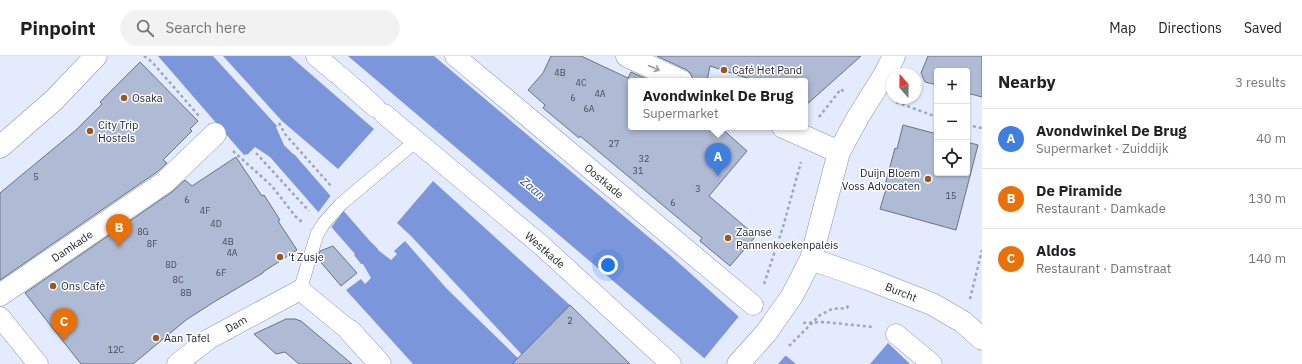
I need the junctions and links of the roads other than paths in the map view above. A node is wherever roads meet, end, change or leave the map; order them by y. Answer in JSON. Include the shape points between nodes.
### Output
{"nodes":[{"id":1,"x":96,"y":56,"type":"edge"},
{"id":2,"x":316,"y":56,"type":"edge"},
{"id":3,"x":455,"y":56,"type":"edge"},
{"id":4,"x":626,"y":56,"type":"edge"},
{"id":5,"x":894,"y":56,"type":"edge"},
{"id":6,"x":674,"y":78,"type":"edge"},
{"id":7,"x":789,"y":130,"type":"edge"},
{"id":8,"x":215,"y":134,"type":"road end"},
{"id":9,"x":416,"y":141,"type":"junction"},
{"id":10,"x":0,"y":147,"type":"edge"},
{"id":11,"x":839,"y":152,"type":"junction"},
{"id":12,"x":811,"y":259,"type":"junction"},
{"id":13,"x":300,"y":290,"type":"junction"},
{"id":14,"x":0,"y":295,"type":"edge"},
{"id":15,"x":753,"y":305,"type":"road end"},
{"id":16,"x":0,"y":317,"type":"edge"},
{"id":17,"x":350,"y":331,"type":"joint"},
{"id":18,"x":896,"y":334,"type":"dead end"},
{"id":19,"x":982,"y":339,"type":"edge"},
{"id":20,"x":38,"y":364,"type":"edge"},
{"id":21,"x":177,"y":364,"type":"edge"},
{"id":22,"x":380,"y":364,"type":"edge"},
{"id":23,"x":671,"y":364,"type":"edge"},
{"id":24,"x":738,"y":364,"type":"edge"},
{"id":25,"x":932,"y":364,"type":"edge"}],
"edges":[{"from":1,"to":10,"type":"street","via":[[54,100]]},
{"from":2,"to":9,"type":"street","name":"Westkade"},
{"from":3,"to":15,"type":"street","name":"Oostkade"},
{"from":4,"to":6,"type":"street","one_way":true},
{"from":5,"to":11,"type":"street","via":[[883,97],[858,117]]},
{"from":7,"to":11,"type":"street"},
{"from":8,"to":14,"type":"street","name":"Damkade","via":[[165,182]]},
{"from":9,"to":13,"type":"lane","via":[[341,204],[321,228]]},
{"from":9,"to":23,"type":"street","name":"Westkade","via":[[540,245]]},
{"from":11,"to":12,"type":"street"},
{"from":12,"to":19,"type":"street","name":"Burcht","via":[[932,304],[963,322]]},
{"from":12,"to":24,"type":"street","via":[[792,296],[766,332]]},
{"from":13,"to":17,"type":"street"},
{"from":13,"to":21,"type":"street","name":"Dam","via":[[210,339]]},
{"from":16,"to":20,"type":"street"},
{"from":17,"to":22,"type":"street"},
{"from":18,"to":25,"type":"street"}]}
